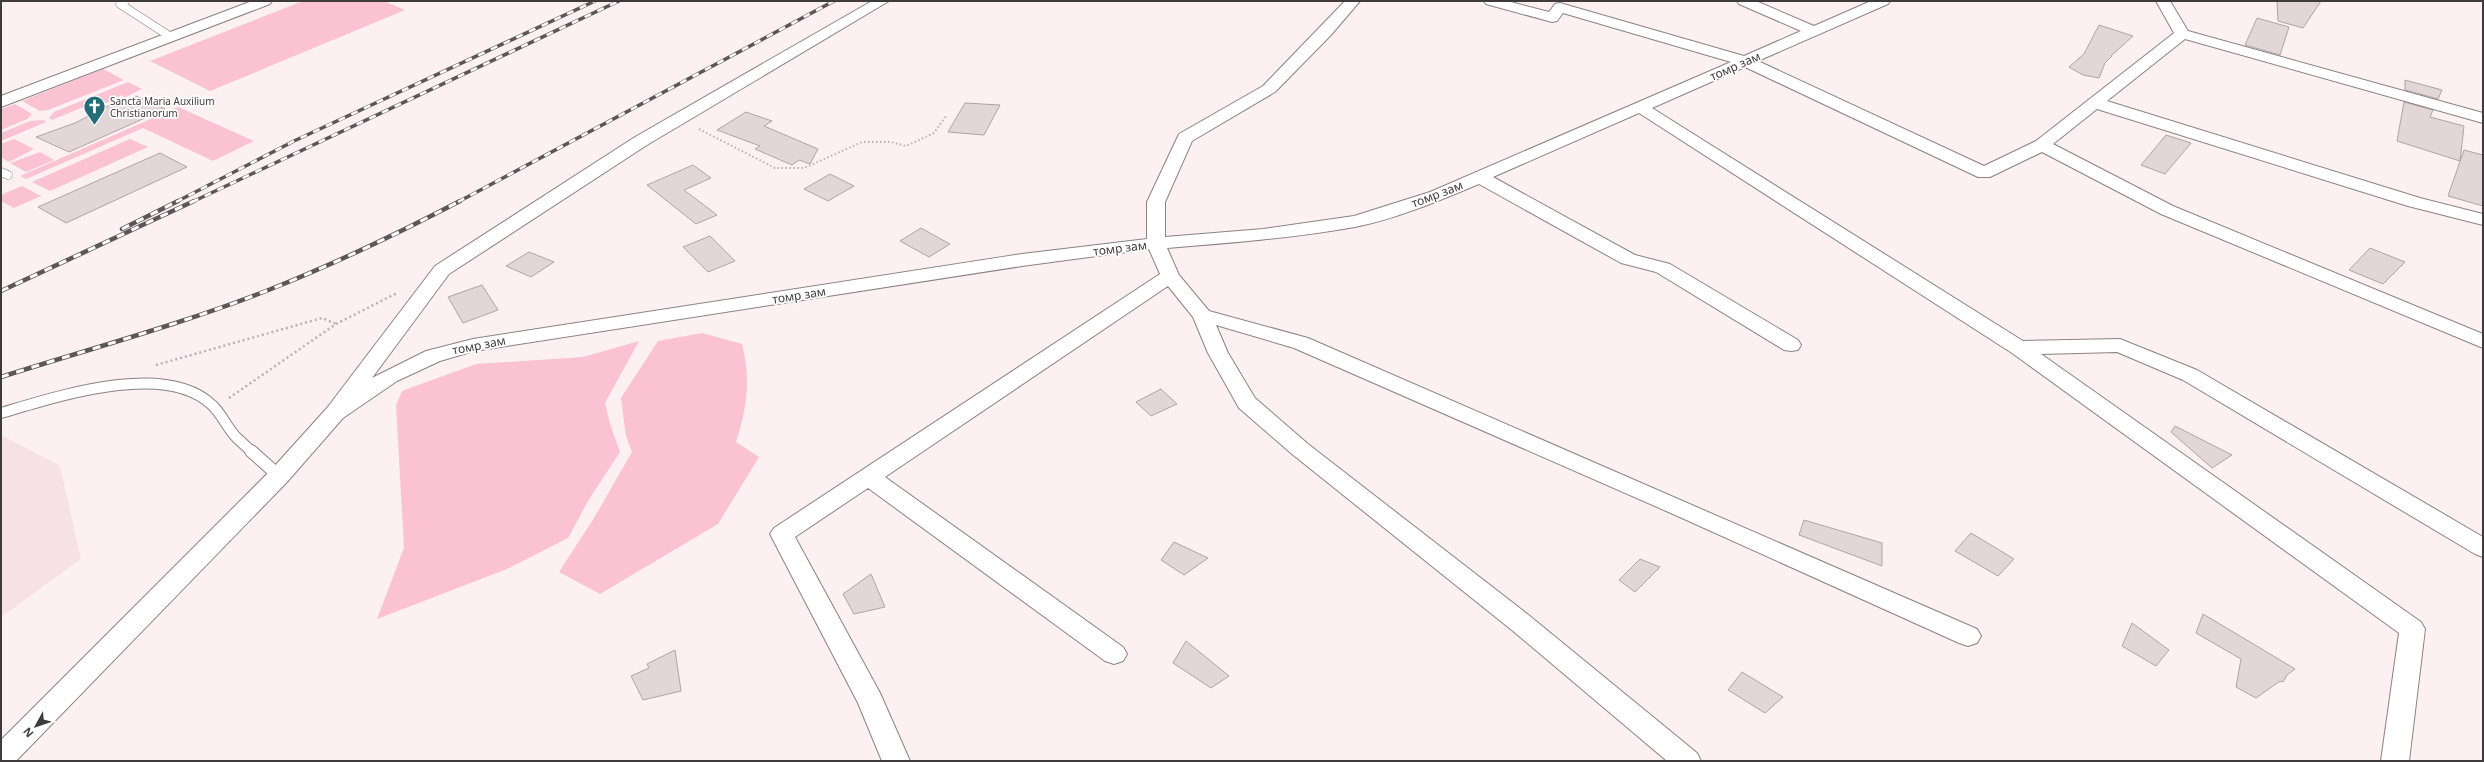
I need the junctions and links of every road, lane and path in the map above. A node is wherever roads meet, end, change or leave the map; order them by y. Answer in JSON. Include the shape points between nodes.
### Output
{"nodes":[{"id":1,"x":125,"y":1,"type":"edge"},
{"id":2,"x":265,"y":1,"type":"edge"},
{"id":3,"x":882,"y":1,"type":"edge"},
{"id":4,"x":1353,"y":1,"type":"edge"},
{"id":5,"x":1491,"y":1,"type":"edge"},
{"id":6,"x":1744,"y":1,"type":"edge"},
{"id":7,"x":1883,"y":1,"type":"edge"},
{"id":8,"x":2163,"y":1,"type":"edge"},
{"id":9,"x":1813,"y":31,"type":"junction"},
{"id":10,"x":2182,"y":34,"type":"junction"},
{"id":11,"x":171,"y":37,"type":"junction"},
{"id":12,"x":1745,"y":61,"type":"junction"},
{"id":13,"x":1,"y":102,"type":"edge"},
{"id":14,"x":2095,"y":103,"type":"junction"},
{"id":15,"x":1640,"y":107,"type":"junction"},
{"id":16,"x":946,"y":116,"type":"dead end"},
{"id":17,"x":2483,"y":118,"type":"edge"},
{"id":18,"x":669,"y":125,"type":"junction"},
{"id":19,"x":2042,"y":145,"type":"junction"},
{"id":20,"x":1480,"y":177,"type":"junction"},
{"id":21,"x":2483,"y":220,"type":"edge"},
{"id":22,"x":1156,"y":243,"type":"junction"},
{"id":23,"x":1170,"y":276,"type":"junction"},
{"id":24,"x":400,"y":292,"type":"dead end"},
{"id":25,"x":1202,"y":315,"type":"junction"},
{"id":26,"x":336,"y":324,"type":"junction"},
{"id":27,"x":2483,"y":342,"type":"edge"},
{"id":28,"x":1791,"y":344,"type":"dead end"},
{"id":29,"x":2019,"y":348,"type":"junction"},
{"id":30,"x":151,"y":367,"type":"dead end"},
{"id":31,"x":212,"y":405,"type":"junction"},
{"id":32,"x":1,"y":413,"type":"edge"},
{"id":33,"x":335,"y":413,"type":"junction"},
{"id":34,"x":279,"y":476,"type":"junction"},
{"id":35,"x":868,"y":476,"type":"junction"},
{"id":36,"x":2483,"y":548,"type":"edge"},
{"id":37,"x":1968,"y":636,"type":"dead end"},
{"id":38,"x":1114,"y":654,"type":"dead end"},
{"id":39,"x":1,"y":758,"type":"edge"},
{"id":40,"x":896,"y":761,"type":"edge"},
{"id":41,"x":1687,"y":761,"type":"edge"},
{"id":42,"x":2395,"y":761,"type":"edge"}],
"edges":[{"from":1,"to":11,"type":"lane","via":[[120,4]]},
{"from":2,"to":11,"type":"street"},
{"from":3,"to":18,"type":"street"},
{"from":4,"to":22,"type":"street","via":[[1269,89],[1185,138],[1156,202]]},
{"from":5,"to":12,"type":"street","via":[[1552,18],[1560,7]]},
{"from":6,"to":9,"type":"street"},
{"from":7,"to":9,"type":"street","name":"томр зам"},
{"from":8,"to":10,"type":"street"},
{"from":9,"to":12,"type":"street","name":"томр зам"},
{"from":10,"to":14,"type":"street"},
{"from":10,"to":17,"type":"street"},
{"from":11,"to":13,"type":"street"},
{"from":12,"to":15,"type":"street","name":"томр зам"},
{"from":12,"to":19,"type":"street","via":[[1984,173]]},
{"from":14,"to":19,"type":"street"},
{"from":14,"to":21,"type":"street","via":[[2414,202]]},
{"from":15,"to":20,"type":"street","name":"томр зам"},
{"from":15,"to":29,"type":"street"},
{"from":16,"to":18,"type":"path","via":[[934,133],[906,146],[891,142],[862,142],[804,168],[775,168],[690,124]]},
{"from":18,"to":33,"type":"street","via":[[442,270]]},
{"from":19,"to":27,"type":"street","via":[[2167,210]]},
{"from":20,"to":22,"type":"street","name":"томр зам","via":[[1436,196],[1356,222],[1263,235]]},
{"from":20,"to":28,"type":"street","via":[[1628,259],[1663,268]]},
{"from":22,"to":23,"type":"street"},
{"from":22,"to":33,"type":"street","name":"томр зам","via":[[1022,260],[473,345],[433,356],[390,376]]},
{"from":23,"to":25,"type":"street"},
{"from":23,"to":35,"type":"street"},
{"from":24,"to":26,"type":"path"},
{"from":25,"to":37,"type":"street","via":[[1301,343],[1652,495]]},
{"from":25,"to":41,"type":"street","via":[[1218,353],[1247,403],[1300,449],[1522,624]]},
{"from":26,"to":30,"type":"path","via":[[322,318]]},
{"from":26,"to":31,"type":"path","via":[[235,395]]},
{"from":29,"to":36,"type":"street","via":[[2120,345],[2128,348],[2190,375]]},
{"from":29,"to":42,"type":"street","via":[[2412,629]]},
{"from":31,"to":32,"type":"lane","via":[[180,386],[138,384],[76,391]]},
{"from":31,"to":34,"type":"lane","via":[[236,437]]},
{"from":33,"to":34,"type":"street"},
{"from":34,"to":39,"type":"street"},
{"from":35,"to":38,"type":"street"},
{"from":35,"to":40,"type":"street","via":[[782,534],[871,701]]}]}
